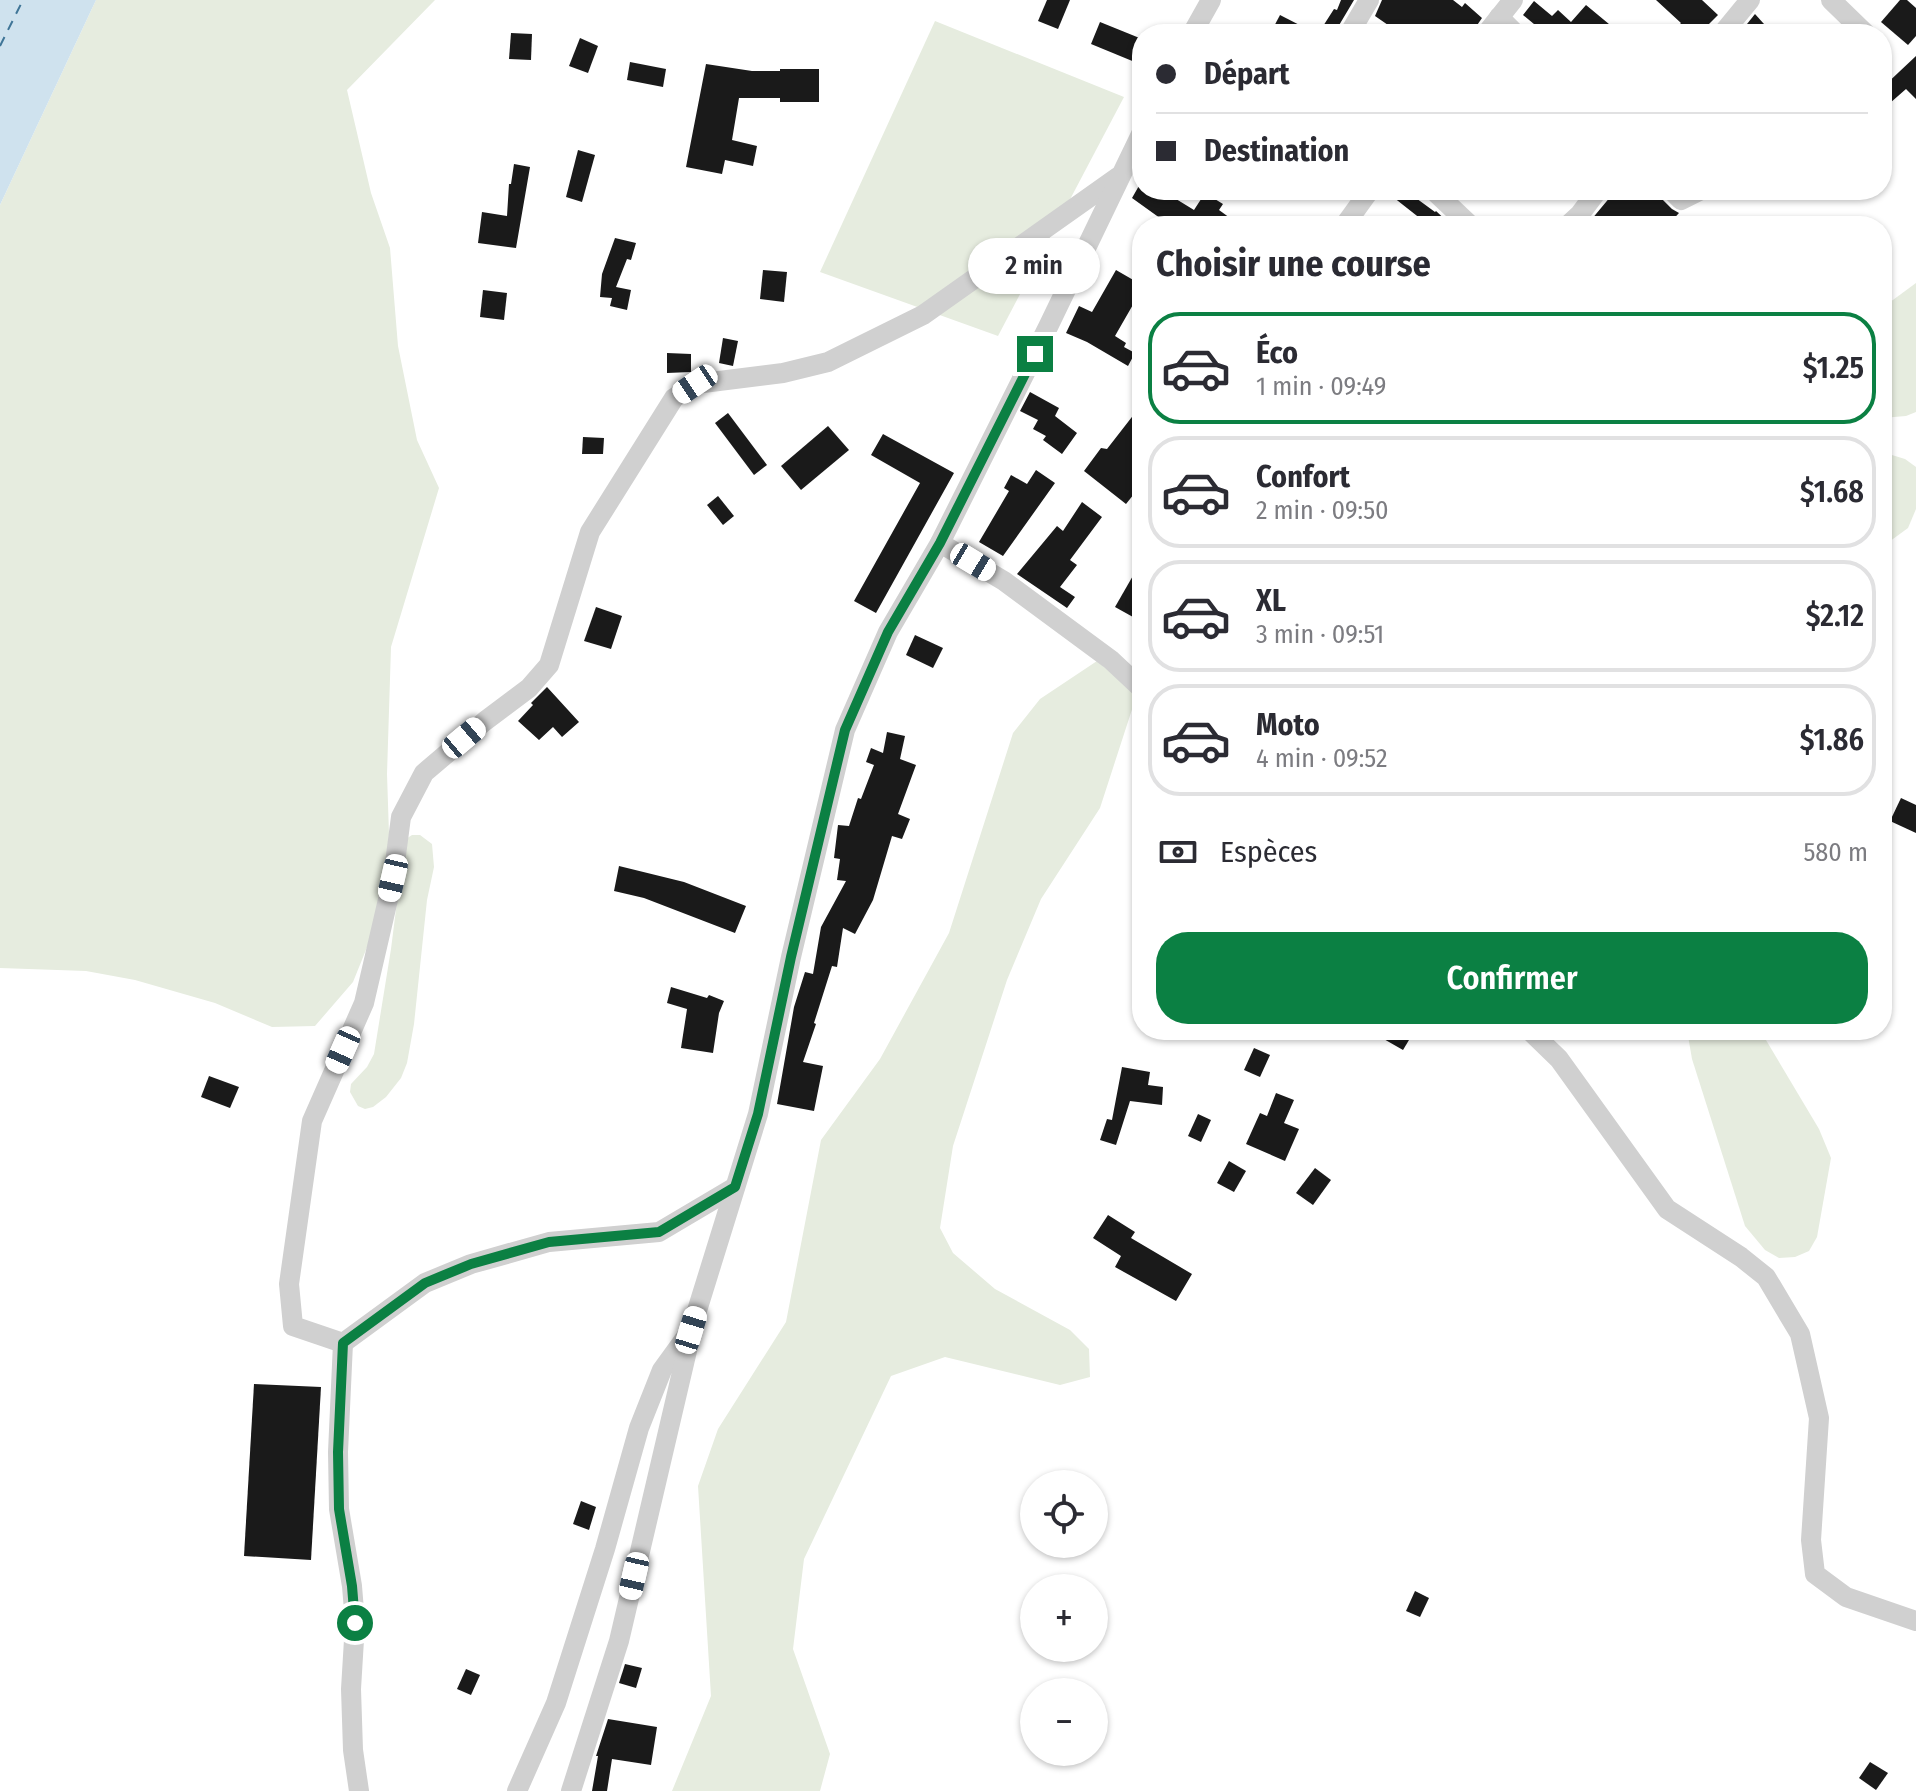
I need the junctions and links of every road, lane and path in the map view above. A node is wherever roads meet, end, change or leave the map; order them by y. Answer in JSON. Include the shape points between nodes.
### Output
{"nodes":[{"id":1,"x":1211,"y":0,"type":"edge"},
{"id":2,"x":1369,"y":0,"type":"edge"},
{"id":3,"x":1513,"y":0,"type":"edge"},
{"id":4,"x":1750,"y":0,"type":"edge"},
{"id":5,"x":1831,"y":0,"type":"edge"},
{"id":6,"x":1499,"y":17,"type":"junction"},
{"id":7,"x":1198,"y":24,"type":"edge"},
{"id":8,"x":1355,"y":24,"type":"edge"},
{"id":9,"x":1494,"y":24,"type":"edge"},
{"id":10,"x":1506,"y":24,"type":"edge"},
{"id":11,"x":1730,"y":24,"type":"edge"},
{"id":12,"x":1856,"y":24,"type":"edge"},
{"id":13,"x":1132,"y":152,"type":"edge"},
{"id":14,"x":1121,"y":175,"type":"junction"},
{"id":15,"x":1444,"y":200,"type":"edge"},
{"id":16,"x":1590,"y":200,"type":"edge"},
{"id":17,"x":1460,"y":216,"type":"edge"},
{"id":18,"x":1578,"y":216,"type":"edge"},
{"id":19,"x":940,"y":543,"type":"junction"},
{"id":20,"x":1132,"y":680,"type":"edge"},
{"id":21,"x":1539,"y":1040,"type":"edge"},
{"id":22,"x":735,"y":1187,"type":"junction"},
{"id":23,"x":691,"y":1330,"type":"junction"},
{"id":24,"x":343,"y":1343,"type":"junction"},
{"id":25,"x":1916,"y":1621,"type":"edge"},
{"id":26,"x":359,"y":1791,"type":"edge"},
{"id":27,"x":517,"y":1791,"type":"edge"},
{"id":28,"x":571,"y":1791,"type":"edge"}],
"edges":[{"from":1,"to":7,"type":"street"},
{"from":2,"to":8,"type":"street"},
{"from":3,"to":6,"type":"street"},
{"from":4,"to":11,"type":"street"},
{"from":5,"to":12,"type":"street"},
{"from":6,"to":9,"type":"street"},
{"from":6,"to":10,"type":"street"},
{"from":13,"to":14,"type":"street"},
{"from":14,"to":19,"type":"street"},
{"from":14,"to":24,"type":"street","via":[[923,315],[828,362],[695,384],[663,413],[590,532],[549,665],[529,688],[424,773],[401,817],[393,878],[364,1003],[312,1121],[289,1284],[293,1326]]},
{"from":15,"to":17,"type":"street"},
{"from":16,"to":18,"type":"street"},
{"from":19,"to":20,"type":"street","via":[[1004,581]]},
{"from":19,"to":22,"type":"street","via":[[888,632],[845,730],[758,1114]]},
{"from":21,"to":25,"type":"street","via":[[1559,1059],[1667,1209],[1766,1277],[1800,1334],[1819,1418],[1811,1540],[1815,1574],[1846,1597]]},
{"from":22,"to":23,"type":"street"},
{"from":22,"to":24,"type":"street","via":[[659,1232],[549,1242],[459,1268],[425,1283]]},
{"from":23,"to":27,"type":"street","via":[[662,1370],[639,1428],[556,1703]]},
{"from":23,"to":28,"type":"street","via":[[619,1641]]},
{"from":24,"to":26,"type":"street","via":[[339,1509],[355,1623],[351,1689]]}]}
